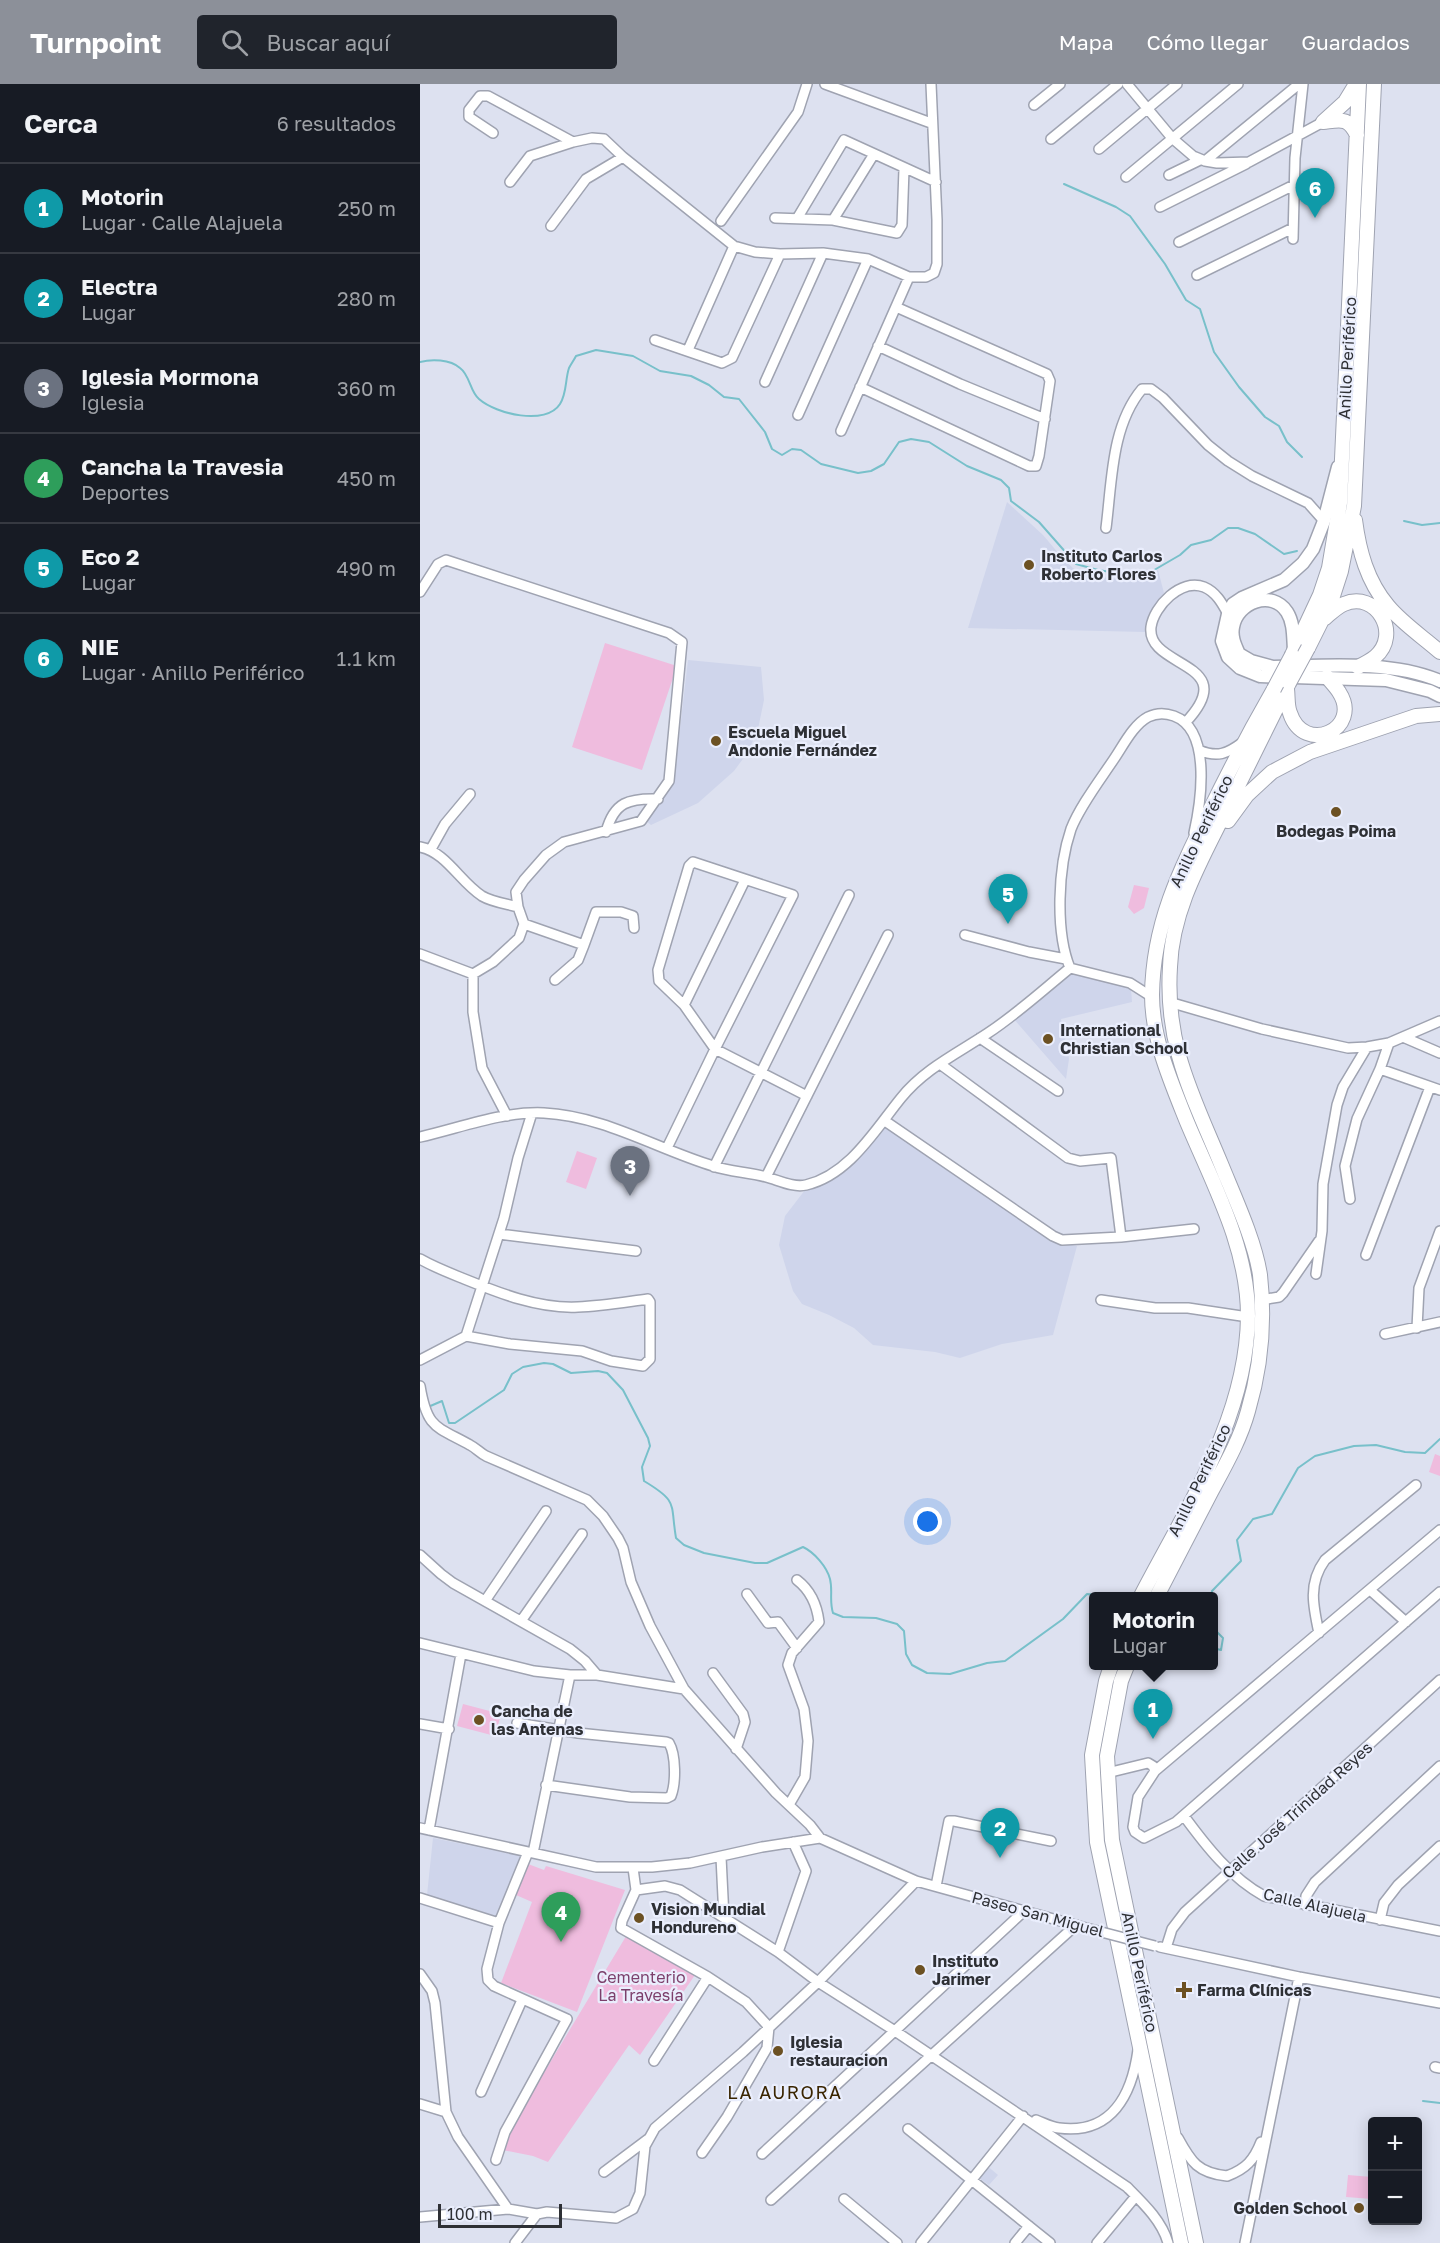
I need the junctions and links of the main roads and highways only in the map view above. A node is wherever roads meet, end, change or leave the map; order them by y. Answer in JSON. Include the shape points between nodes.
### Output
{"nodes":[{"id":1,"x":1358,"y":84,"type":"edge"},
{"id":2,"x":1374,"y":84,"type":"edge"},
{"id":3,"x":1357,"y":135,"type":"junction"},
{"id":4,"x":1344,"y":445,"type":"junction"},
{"id":5,"x":1354,"y":506,"type":"junction"},
{"id":6,"x":1323,"y":619,"type":"junction"},
{"id":7,"x":1298,"y":651,"type":"junction"},
{"id":8,"x":1440,"y":652,"type":"edge"},
{"id":9,"x":1358,"y":667,"type":"junction"},
{"id":10,"x":1327,"y":677,"type":"junction"},
{"id":11,"x":1440,"y":681,"type":"edge"},
{"id":12,"x":1283,"y":686,"type":"junction"},
{"id":13,"x":1440,"y":696,"type":"edge"},
{"id":14,"x":1440,"y":714,"type":"edge"},
{"id":15,"x":1207,"y":849,"type":"junction"},
{"id":16,"x":1143,"y":1592,"type":"edge"},
{"id":17,"x":1159,"y":1592,"type":"edge"},
{"id":18,"x":1110,"y":1670,"type":"edge"},
{"id":19,"x":1124,"y":1670,"type":"edge"},
{"id":20,"x":1181,"y":2243,"type":"edge"},
{"id":21,"x":1196,"y":2243,"type":"edge"}],
"edges":[{"from":1,"to":3,"type":"highway","name":"Anillo Periférico"},
{"from":1,"to":3,"type":"highway","via":[[1323,122],[1347,121]]},
{"from":2,"to":5,"type":"highway","name":"Anillo Periférico"},
{"from":3,"to":4,"type":"highway","name":"Anillo Periférico"},
{"from":4,"to":7,"type":"highway","name":"Anillo Periférico","via":[[1340,503],[1329,568]]},
{"from":4,"to":10,"type":"main road","via":[[1313,549],[1284,580],[1233,604],[1222,641],[1228,657],[1240,668],[1260,676]]},
{"from":5,"to":6,"type":"highway","name":"Anillo Periférico","via":[[1341,571]]},
{"from":5,"to":8,"type":"highway","via":[[1367,575],[1388,606]]},
{"from":6,"to":7,"type":"highway","name":"Anillo Periférico"},
{"from":6,"to":9,"type":"highway","via":[[1352,602],[1364,603],[1382,616],[1386,640],[1374,658]]},
{"from":7,"to":9,"type":"main road","via":[[1287,611],[1275,602],[1261,600],[1244,605],[1232,627],[1233,639],[1239,654],[1251,661],[1273,667]]},
{"from":7,"to":12,"type":"highway","name":"Anillo Periférico","bridge":true},
{"from":9,"to":11,"type":"main road","via":[[1412,672]]},
{"from":10,"to":12,"type":"highway","via":[[1339,692],[1345,712],[1333,732],[1323,735],[1303,731],[1295,723]]},
{"from":10,"to":13,"type":"main road","via":[[1386,680]]},
{"from":12,"to":15,"type":"highway","name":"Anillo Periférico"},
{"from":12,"to":16,"type":"highway","name":"Anillo Periférico","via":[[1244,741],[1176,878],[1162,920],[1155,962],[1152,997],[1160,1046],[1235,1237],[1245,1276],[1248,1317],[1234,1407],[1221,1441]]},
{"from":14,"to":15,"type":"highway","via":[[1416,716],[1371,730],[1272,772],[1247,795]]},
{"from":15,"to":17,"type":"highway","name":"Anillo Periférico","via":[[1177,923],[1169,1002],[1174,1043],[1185,1077],[1254,1250],[1260,1273],[1263,1320],[1258,1368],[1236,1444]]},
{"from":18,"to":20,"type":"highway","name":"Anillo Periférico","via":[[1092,1755],[1097,1842]]},
{"from":19,"to":21,"type":"highway","name":"Anillo Periférico","via":[[1109,1744],[1112,1840]]}]}
